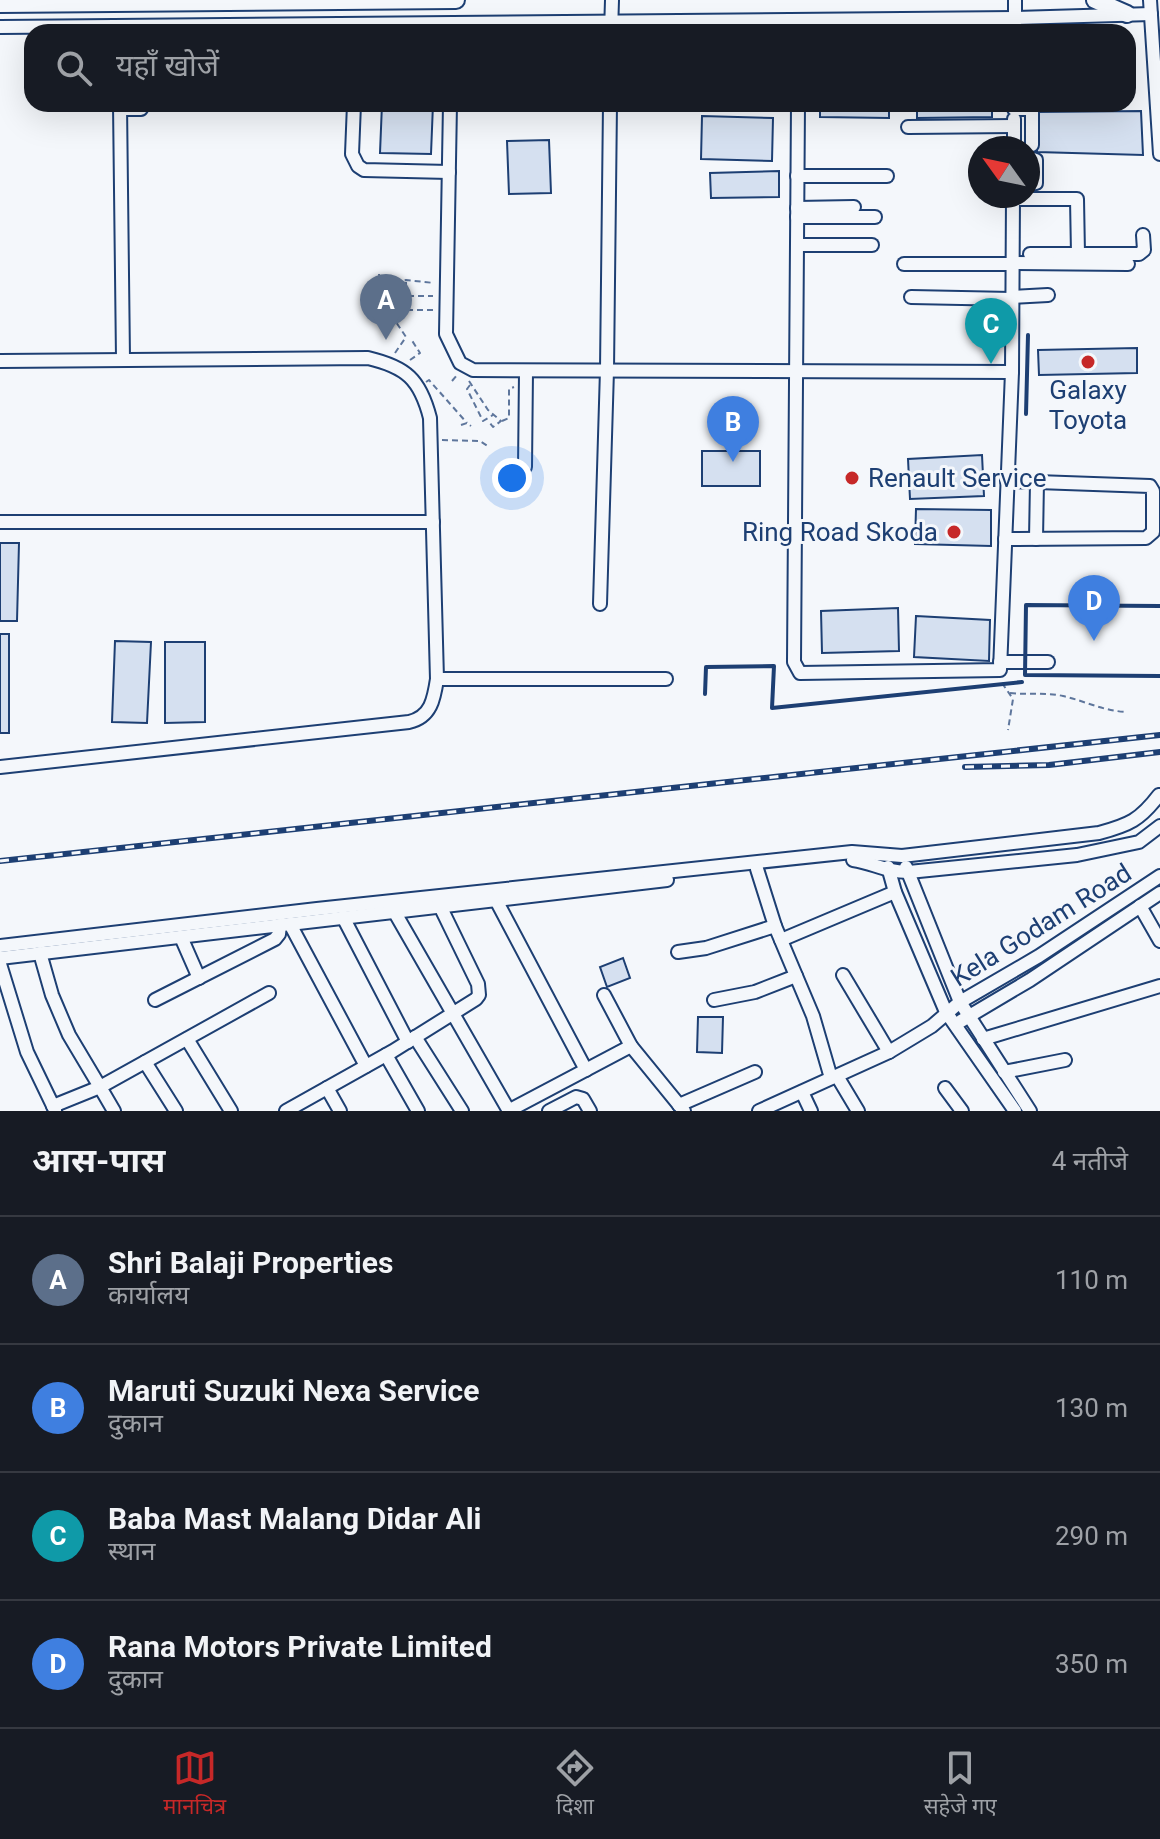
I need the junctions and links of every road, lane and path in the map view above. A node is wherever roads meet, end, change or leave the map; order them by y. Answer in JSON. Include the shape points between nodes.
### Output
{"nodes":[{"id":1,"x":456,"y":0,"type":"edge"},
{"id":2,"x":612,"y":0,"type":"edge"},
{"id":3,"x":1015,"y":0,"type":"edge"},
{"id":4,"x":1095,"y":0,"type":"edge"},
{"id":5,"x":1150,"y":0,"type":"edge"},
{"id":6,"x":170,"y":2,"type":"edge"},
{"id":7,"x":0,"y":4,"type":"edge"},
{"id":8,"x":1127,"y":14,"type":"junction"},
{"id":9,"x":1151,"y":14,"type":"junction"},
{"id":10,"x":170,"y":24,"type":"edge"},
{"id":11,"x":612,"y":24,"type":"edge"},
{"id":12,"x":1015,"y":24,"type":"edge"},
{"id":13,"x":1025,"y":24,"type":"edge"},
{"id":14,"x":0,"y":27,"type":"edge"},
{"id":15,"x":24,"y":27,"type":"edge"},
{"id":16,"x":120,"y":112,"type":"edge"},
{"id":17,"x":354,"y":112,"type":"edge"},
{"id":18,"x":450,"y":112,"type":"edge"},
{"id":19,"x":610,"y":112,"type":"edge"},
{"id":20,"x":798,"y":112,"type":"edge"},
{"id":21,"x":1014,"y":112,"type":"edge"},
{"id":22,"x":1031,"y":112,"type":"edge"},
{"id":23,"x":1014,"y":126,"type":"junction"},
{"id":24,"x":908,"y":127,"type":"dead end"},
{"id":25,"x":1014,"y":136,"type":"edge"},
{"id":26,"x":1030,"y":136,"type":"edge"},
{"id":27,"x":1160,"y":154,"type":"edge"},
{"id":28,"x":449,"y":172,"type":"junction"},
{"id":29,"x":797,"y":176,"type":"junction"},
{"id":30,"x":887,"y":176,"type":"dead end"},
{"id":31,"x":1040,"y":198,"type":"edge"},
{"id":32,"x":854,"y":207,"type":"dead end"},
{"id":33,"x":1013,"y":208,"type":"edge"},
{"id":34,"x":797,"y":212,"type":"junction"},
{"id":35,"x":811,"y":217,"type":"junction"},
{"id":36,"x":875,"y":217,"type":"dead end"},
{"id":37,"x":1143,"y":235,"type":"dead end"},
{"id":38,"x":804,"y":245,"type":"junction"},
{"id":39,"x":872,"y":245,"type":"dead end"},
{"id":40,"x":1030,"y":254,"type":"dead end"},
{"id":41,"x":1078,"y":254,"type":"junction"},
{"id":42,"x":904,"y":264,"type":"dead end"},
{"id":43,"x":1013,"y":264,"type":"junction"},
{"id":44,"x":1128,"y":264,"type":"dead end"},
{"id":45,"x":379,"y":274,"type":"dead end"},
{"id":46,"x":392,"y":276,"type":"dead end"},
{"id":47,"x":406,"y":280,"type":"junction"},
{"id":48,"x":392,"y":281,"type":"junction"},
{"id":49,"x":377,"y":283,"type":"dead end"},
{"id":50,"x":398,"y":290,"type":"junction"},
{"id":51,"x":1048,"y":295,"type":"dead end"},
{"id":52,"x":387,"y":296,"type":"junction"},
{"id":53,"x":398,"y":296,"type":"junction"},
{"id":54,"x":446,"y":297,"type":"junction"},
{"id":55,"x":911,"y":297,"type":"dead end"},
{"id":56,"x":1012,"y":298,"type":"junction"},
{"id":57,"x":411,"y":339,"type":"dead end"},
{"id":58,"x":123,"y":359,"type":"junction"},
{"id":59,"x":0,"y":361,"type":"edge"},
{"id":60,"x":394,"y":366,"type":"junction"},
{"id":61,"x":796,"y":369,"type":"junction"},
{"id":62,"x":473,"y":370,"type":"junction"},
{"id":63,"x":607,"y":370,"type":"junction"},
{"id":64,"x":1012,"y":372,"type":"junction"},
{"id":65,"x":526,"y":377,"type":"junction"},
{"id":66,"x":471,"y":384,"type":"junction"},
{"id":67,"x":418,"y":386,"type":"junction"},
{"id":68,"x":493,"y":415,"type":"junction"},
{"id":69,"x":501,"y":421,"type":"junction"},
{"id":70,"x":490,"y":423,"type":"dead end"},
{"id":71,"x":461,"y":425,"type":"dead end"},
{"id":72,"x":429,"y":440,"type":"junction"},
{"id":73,"x":489,"y":447,"type":"dead end"},
{"id":74,"x":525,"y":467,"type":"dead end"},
{"id":75,"x":1007,"y":481,"type":"junction"},
{"id":76,"x":1037,"y":482,"type":"junction"},
{"id":77,"x":0,"y":522,"type":"edge"},
{"id":78,"x":433,"y":522,"type":"junction"},
{"id":79,"x":1005,"y":539,"type":"junction"},
{"id":80,"x":1036,"y":539,"type":"junction"},
{"id":81,"x":600,"y":604,"type":"dead end"},
{"id":82,"x":1048,"y":662,"type":"dead end"},
{"id":83,"x":1000,"y":666,"type":"junction"},
{"id":84,"x":437,"y":679,"type":"junction"},
{"id":85,"x":666,"y":679,"type":"dead end"},
{"id":86,"x":1010,"y":693,"type":"junction"},
{"id":87,"x":1127,"y":712,"type":"dead end"},
{"id":88,"x":1008,"y":730,"type":"dead end"},
{"id":89,"x":0,"y":767,"type":"edge"},
{"id":90,"x":1159,"y":795,"type":"edge"},
{"id":91,"x":1160,"y":826,"type":"edge"},
{"id":92,"x":885,"y":856,"type":"junction"},
{"id":93,"x":902,"y":856,"type":"junction"},
{"id":94,"x":757,"y":869,"type":"junction"},
{"id":95,"x":889,"y":872,"type":"junction"},
{"id":96,"x":909,"y":872,"type":"junction"},
{"id":97,"x":1160,"y":876,"type":"edge"},
{"id":98,"x":895,"y":892,"type":"junction"},
{"id":99,"x":1160,"y":893,"type":"edge"},
{"id":100,"x":496,"y":900,"type":"junction"},
{"id":101,"x":440,"y":906,"type":"junction"},
{"id":102,"x":1140,"y":906,"type":"junction"},
{"id":103,"x":394,"y":911,"type":"junction"},
{"id":104,"x":343,"y":917,"type":"junction"},
{"id":105,"x":285,"y":924,"type":"junction"},
{"id":106,"x":775,"y":926,"type":"junction"},
{"id":107,"x":181,"y":937,"type":"junction"},
{"id":108,"x":781,"y":940,"type":"junction"},
{"id":109,"x":1160,"y":941,"type":"edge"},
{"id":110,"x":0,"y":946,"type":"edge"},
{"id":111,"x":678,"y":952,"type":"dead end"},
{"id":112,"x":40,"y":953,"type":"junction"},
{"id":113,"x":0,"y":958,"type":"edge"},
{"id":114,"x":0,"y":964,"type":"edge"},
{"id":115,"x":843,"y":975,"type":"dead end"},
{"id":116,"x":796,"y":976,"type":"junction"},
{"id":117,"x":199,"y":978,"type":"junction"},
{"id":118,"x":1160,"y":986,"type":"edge"},
{"id":119,"x":269,"y":993,"type":"dead end"},
{"id":120,"x":604,"y":995,"type":"dead end"},
{"id":121,"x":155,"y":1000,"type":"dead end"},
{"id":122,"x":714,"y":1000,"type":"dead end"},
{"id":123,"x":960,"y":1002,"type":"junction"},
{"id":124,"x":946,"y":1012,"type":"junction"},
{"id":125,"x":453,"y":1014,"type":"junction"},
{"id":126,"x":969,"y":1017,"type":"junction"},
{"id":127,"x":954,"y":1025,"type":"junction"},
{"id":128,"x":932,"y":1026,"type":"junction"},
{"id":129,"x":187,"y":1039,"type":"junction"},
{"id":130,"x":411,"y":1039,"type":"junction"},
{"id":131,"x":983,"y":1039,"type":"junction"},
{"id":132,"x":631,"y":1046,"type":"junction"},
{"id":133,"x":889,"y":1052,"type":"junction"},
{"id":134,"x":386,"y":1055,"type":"junction"},
{"id":135,"x":1065,"y":1060,"type":"dead end"},
{"id":136,"x":145,"y":1062,"type":"junction"},
{"id":137,"x":366,"y":1066,"type":"junction"},
{"id":138,"x":586,"y":1070,"type":"junction"},
{"id":139,"x":755,"y":1072,"type":"dead end"},
{"id":140,"x":1004,"y":1072,"type":"junction"},
{"id":141,"x":834,"y":1077,"type":"junction"},
{"id":142,"x":100,"y":1087,"type":"junction"},
{"id":143,"x":327,"y":1088,"type":"junction"},
{"id":144,"x":945,"y":1088,"type":"dead end"},
{"id":145,"x":802,"y":1092,"type":"junction"},
{"id":146,"x":782,"y":1106,"type":"edge"},
{"id":147,"x":682,"y":1108,"type":"edge"},
{"id":148,"x":54,"y":1109,"type":"edge"},
{"id":149,"x":114,"y":1111,"type":"edge"},
{"id":150,"x":176,"y":1111,"type":"edge"},
{"id":151,"x":231,"y":1111,"type":"edge"},
{"id":152,"x":286,"y":1111,"type":"edge"},
{"id":153,"x":340,"y":1111,"type":"edge"},
{"id":154,"x":418,"y":1111,"type":"edge"},
{"id":155,"x":462,"y":1111,"type":"edge"},
{"id":156,"x":508,"y":1111,"type":"edge"},
{"id":157,"x":549,"y":1111,"type":"edge"},
{"id":158,"x":590,"y":1111,"type":"edge"},
{"id":159,"x":759,"y":1111,"type":"edge"},
{"id":160,"x":811,"y":1111,"type":"edge"},
{"id":161,"x":858,"y":1111,"type":"edge"},
{"id":162,"x":962,"y":1111,"type":"edge"},
{"id":163,"x":1015,"y":1111,"type":"edge"},
{"id":164,"x":1030,"y":1111,"type":"edge"}],
"edges":[{"from":1,"to":6,"type":"main road"},
{"from":2,"to":11,"type":"street"},
{"from":3,"to":12,"type":"street"},
{"from":4,"to":8,"type":"main road"},
{"from":5,"to":9,"type":"street"},
{"from":6,"to":7,"type":"main road"},
{"from":6,"to":10,"type":"street"},
{"from":8,"to":9,"type":"street"},
{"from":8,"to":13,"type":"street"},
{"from":9,"to":27,"type":"street"},
{"from":14,"to":15,"type":"street"},
{"from":16,"to":58,"type":"street"},
{"from":17,"to":28,"type":"street","via":[[352,154],[364,170]]},
{"from":18,"to":28,"type":"street"},
{"from":19,"to":63,"type":"street"},
{"from":20,"to":29,"type":"street"},
{"from":21,"to":23,"type":"street"},
{"from":22,"to":26,"type":"street"},
{"from":23,"to":24,"type":"street"},
{"from":23,"to":25,"type":"street"},
{"from":28,"to":54,"type":"street"},
{"from":29,"to":30,"type":"street"},
{"from":29,"to":34,"type":"street"},
{"from":31,"to":41,"type":"street","via":[[1077,199]]},
{"from":32,"to":34,"type":"street"},
{"from":33,"to":43,"type":"street"},
{"from":34,"to":35,"type":"street"},
{"from":34,"to":38,"type":"street"},
{"from":35,"to":36,"type":"street"},
{"from":35,"to":38,"type":"street"},
{"from":37,"to":41,"type":"street","via":[[1144,250],[1139,254]]},
{"from":38,"to":39,"type":"street"},
{"from":38,"to":61,"type":"street"},
{"from":40,"to":41,"type":"street"},
{"from":42,"to":43,"type":"street"},
{"from":43,"to":44,"type":"street"},
{"from":43,"to":56,"type":"street"},
{"from":45,"to":48,"type":"path","via":[[380,282]]},
{"from":46,"to":48,"type":"path"},
{"from":47,"to":48,"type":"path"},
{"from":47,"to":50,"type":"path","via":[[406,290]]},
{"from":47,"to":54,"type":"path"},
{"from":49,"to":52,"type":"path"},
{"from":50,"to":52,"type":"path"},
{"from":50,"to":53,"type":"path"},
{"from":51,"to":56,"type":"street"},
{"from":52,"to":60,"type":"path","via":[[382,316],[392,316],[406,337]]},
{"from":53,"to":54,"type":"path"},
{"from":53,"to":54,"type":"path","via":[[398,303],[410,310]]},
{"from":54,"to":62,"type":"street","via":[[448,341],[460,363]]},
{"from":55,"to":56,"type":"street"},
{"from":56,"to":64,"type":"street"},
{"from":57,"to":60,"type":"path","via":[[420,353]]},
{"from":58,"to":59,"type":"street"},
{"from":58,"to":60,"type":"street","via":[[368,358]]},
{"from":60,"to":67,"type":"street"},
{"from":61,"to":63,"type":"street"},
{"from":61,"to":64,"type":"street"},
{"from":61,"to":83,"type":"street","via":[[796,668],[806,674]]},
{"from":62,"to":65,"type":"street"},
{"from":62,"to":66,"type":"path"},
{"from":63,"to":65,"type":"street"},
{"from":63,"to":81,"type":"street"},
{"from":64,"to":75,"type":"street"},
{"from":65,"to":69,"type":"path","via":[[509,389],[509,418]]},
{"from":65,"to":74,"type":"street"},
{"from":66,"to":68,"type":"path"},
{"from":66,"to":68,"type":"path","via":[[467,389],[483,421]]},
{"from":67,"to":71,"type":"path","via":[[429,380],[469,424]]},
{"from":67,"to":72,"type":"street","via":[[430,418]]},
{"from":68,"to":69,"type":"path"},
{"from":69,"to":70,"type":"path","via":[[493,427]]},
{"from":72,"to":73,"type":"path","via":[[480,441]]},
{"from":72,"to":78,"type":"street"},
{"from":75,"to":76,"type":"street"},
{"from":75,"to":79,"type":"street"},
{"from":76,"to":80,"type":"street"},
{"from":76,"to":80,"type":"street","via":[[1146,485],[1153,491],[1153,532],[1149,537]]},
{"from":77,"to":78,"type":"street"},
{"from":78,"to":84,"type":"street"},
{"from":79,"to":80,"type":"street"},
{"from":79,"to":83,"type":"street"},
{"from":82,"to":83,"type":"street"},
{"from":83,"to":86,"type":"path"},
{"from":84,"to":85,"type":"street"},
{"from":84,"to":89,"type":"street","via":[[429,710],[409,722]]},
{"from":86,"to":87,"type":"path","via":[[1051,694]]},
{"from":86,"to":88,"type":"path","via":[[1014,704]]},
{"from":90,"to":93,"type":"street","via":[[1126,826],[1099,833]]},
{"from":91,"to":96,"type":"street","via":[[1139,842],[1077,855]]},
{"from":92,"to":93,"type":"street"},
{"from":92,"to":95,"type":"street"},
{"from":92,"to":110,"type":"street","via":[[821,855]]},
{"from":93,"to":96,"type":"street"},
{"from":94,"to":95,"type":"street","via":[[850,860]]},
{"from":94,"to":100,"type":"street"},
{"from":94,"to":106,"type":"street"},
{"from":95,"to":96,"type":"street"},
{"from":95,"to":98,"type":"street"},
{"from":96,"to":123,"type":"street"},
{"from":97,"to":123,"type":"street","name":"Kela Godam Road"},
{"from":98,"to":108,"type":"street"},
{"from":98,"to":124,"type":"street"},
{"from":99,"to":102,"type":"street","name":"Kela Godam Road"},
{"from":100,"to":101,"type":"street"},
{"from":100,"to":138,"type":"street"},
{"from":101,"to":103,"type":"street"},
{"from":101,"to":125,"type":"street","via":[[479,989],[476,999]]},
{"from":102,"to":109,"type":"street"},
{"from":102,"to":126,"type":"street","name":"Kela Godam Road"},
{"from":103,"to":104,"type":"street"},
{"from":103,"to":125,"type":"street"},
{"from":104,"to":105,"type":"street"},
{"from":104,"to":130,"type":"street"},
{"from":105,"to":107,"type":"street"},
{"from":105,"to":117,"type":"street","via":[[275,939]]},
{"from":105,"to":137,"type":"street"},
{"from":106,"to":108,"type":"street"},
{"from":106,"to":111,"type":"street"},
{"from":107,"to":112,"type":"street"},
{"from":107,"to":117,"type":"street"},
{"from":108,"to":116,"type":"street"},
{"from":112,"to":113,"type":"street"},
{"from":112,"to":142,"type":"street","via":[[64,1025]]},
{"from":114,"to":148,"type":"street","via":[[27,1052]]},
{"from":115,"to":133,"type":"street"},
{"from":116,"to":122,"type":"street"},
{"from":116,"to":141,"type":"street"},
{"from":117,"to":121,"type":"street"},
{"from":118,"to":131,"type":"street"},
{"from":119,"to":129,"type":"street"},
{"from":120,"to":132,"type":"street"},
{"from":123,"to":124,"type":"street","name":"Kela Godam Road"},
{"from":123,"to":126,"type":"street"},
{"from":124,"to":127,"type":"street"},
{"from":124,"to":128,"type":"street","name":"Kela Godam Road"},
{"from":125,"to":130,"type":"street"},
{"from":125,"to":156,"type":"street"},
{"from":126,"to":127,"type":"street","name":"Kela Godam Road"},
{"from":126,"to":131,"type":"street"},
{"from":127,"to":128,"type":"street"},
{"from":127,"to":163,"type":"street"},
{"from":128,"to":133,"type":"street"},
{"from":129,"to":136,"type":"street"},
{"from":129,"to":151,"type":"street"},
{"from":130,"to":134,"type":"street"},
{"from":130,"to":155,"type":"street"},
{"from":131,"to":140,"type":"street"},
{"from":132,"to":138,"type":"street"},
{"from":132,"to":147,"type":"street"},
{"from":133,"to":141,"type":"street"},
{"from":134,"to":137,"type":"street"},
{"from":134,"to":154,"type":"street"},
{"from":135,"to":140,"type":"street"},
{"from":136,"to":142,"type":"street"},
{"from":136,"to":150,"type":"street"},
{"from":137,"to":143,"type":"street"},
{"from":138,"to":156,"type":"street"},
{"from":139,"to":147,"type":"street"},
{"from":140,"to":164,"type":"street"},
{"from":141,"to":145,"type":"street"},
{"from":141,"to":161,"type":"street"},
{"from":142,"to":148,"type":"street"},
{"from":142,"to":149,"type":"street"},
{"from":143,"to":152,"type":"street"},
{"from":143,"to":153,"type":"street"},
{"from":144,"to":162,"type":"street"},
{"from":145,"to":146,"type":"street"},
{"from":145,"to":160,"type":"street"},
{"from":146,"to":159,"type":"street"},
{"from":157,"to":158,"type":"street","via":[[576,1097]]}]}
